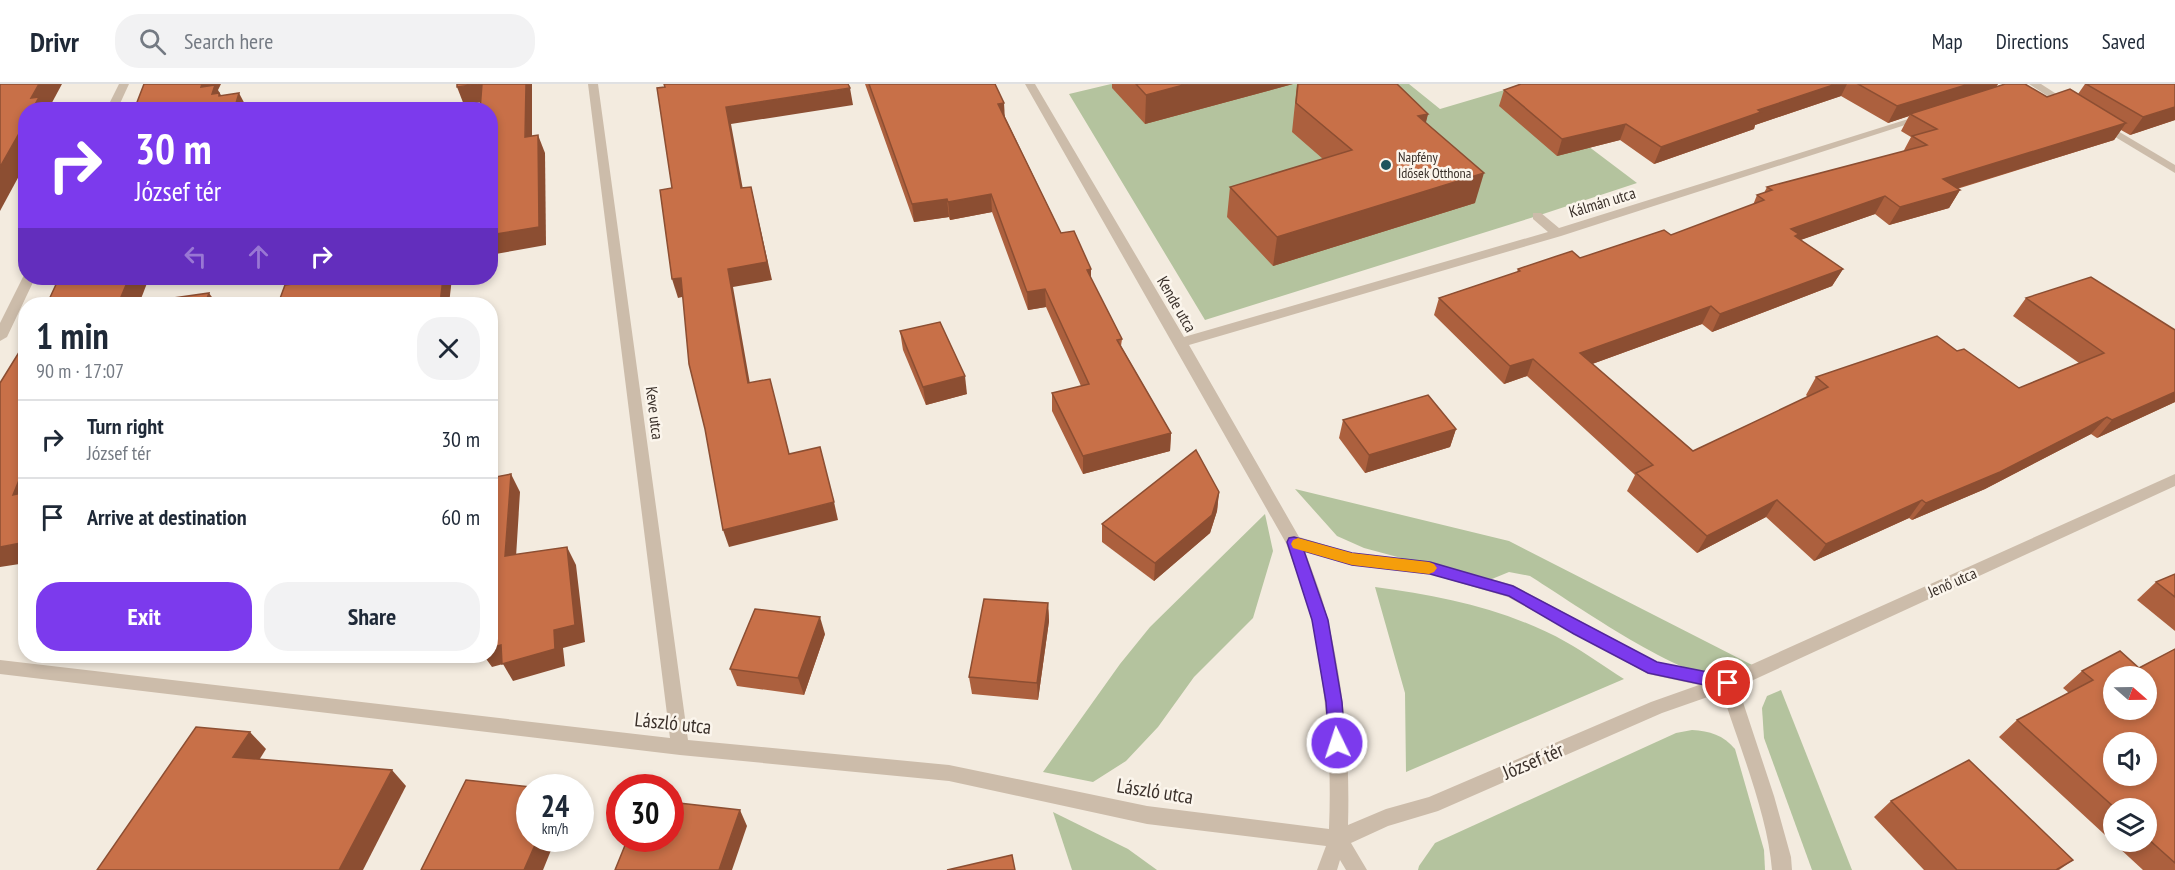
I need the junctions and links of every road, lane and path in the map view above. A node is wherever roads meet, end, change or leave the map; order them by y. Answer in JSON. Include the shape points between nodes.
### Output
{"nodes":[{"id":1,"x":124,"y":84,"type":"edge"},
{"id":2,"x":593,"y":84,"type":"edge"},
{"id":3,"x":1031,"y":84,"type":"edge"},
{"id":4,"x":2027,"y":85,"type":"edge"},
{"id":5,"x":115,"y":102,"type":"edge"},
{"id":6,"x":1940,"y":112,"type":"edge"},
{"id":7,"x":2175,"y":170,"type":"edge"},
{"id":8,"x":1537,"y":216,"type":"dead end"},
{"id":9,"x":1557,"y":233,"type":"junction"},
{"id":10,"x":18,"y":300,"type":"edge"},
{"id":11,"x":0,"y":337,"type":"edge"},
{"id":12,"x":1181,"y":343,"type":"junction"},
{"id":13,"x":2175,"y":480,"type":"edge"},
{"id":14,"x":1294,"y":542,"type":"junction"},
{"id":15,"x":0,"y":667,"type":"edge"},
{"id":16,"x":1728,"y":683,"type":"junction"},
{"id":17,"x":680,"y":747,"type":"junction"},
{"id":18,"x":1338,"y":839,"type":"junction"},
{"id":19,"x":1328,"y":870,"type":"edge"},
{"id":20,"x":1357,"y":870,"type":"edge"},
{"id":21,"x":1782,"y":870,"type":"edge"}],
"edges":[{"from":1,"to":5,"type":"street"},
{"from":2,"to":17,"type":"street","name":"Keve utca"},
{"from":3,"to":12,"type":"street","name":"Kende utca"},
{"from":4,"to":7,"type":"street"},
{"from":6,"to":9,"type":"street","name":"Kálmán utca"},
{"from":8,"to":9,"type":"street"},
{"from":9,"to":12,"type":"street","name":"Kálmán utca"},
{"from":10,"to":11,"type":"street"},
{"from":12,"to":14,"type":"street","name":"Kende utca"},
{"from":13,"to":16,"type":"street","name":"Jenő utca"},
{"from":14,"to":16,"type":"street","via":[[1352,559],[1430,568],[1513,592],[1654,669]]},
{"from":14,"to":18,"type":"street","via":[[1320,620],[1334,702],[1340,783]]},
{"from":15,"to":17,"type":"street","name":"László utca"},
{"from":16,"to":18,"type":"street","name":"József tér","via":[[1657,707],[1431,805],[1386,818]]},
{"from":16,"to":21,"type":"street","via":[[1765,796]]},
{"from":17,"to":18,"type":"street","name":"László utca","via":[[949,773],[1147,814]]},
{"from":18,"to":19,"type":"street"},
{"from":18,"to":20,"type":"street"}]}
